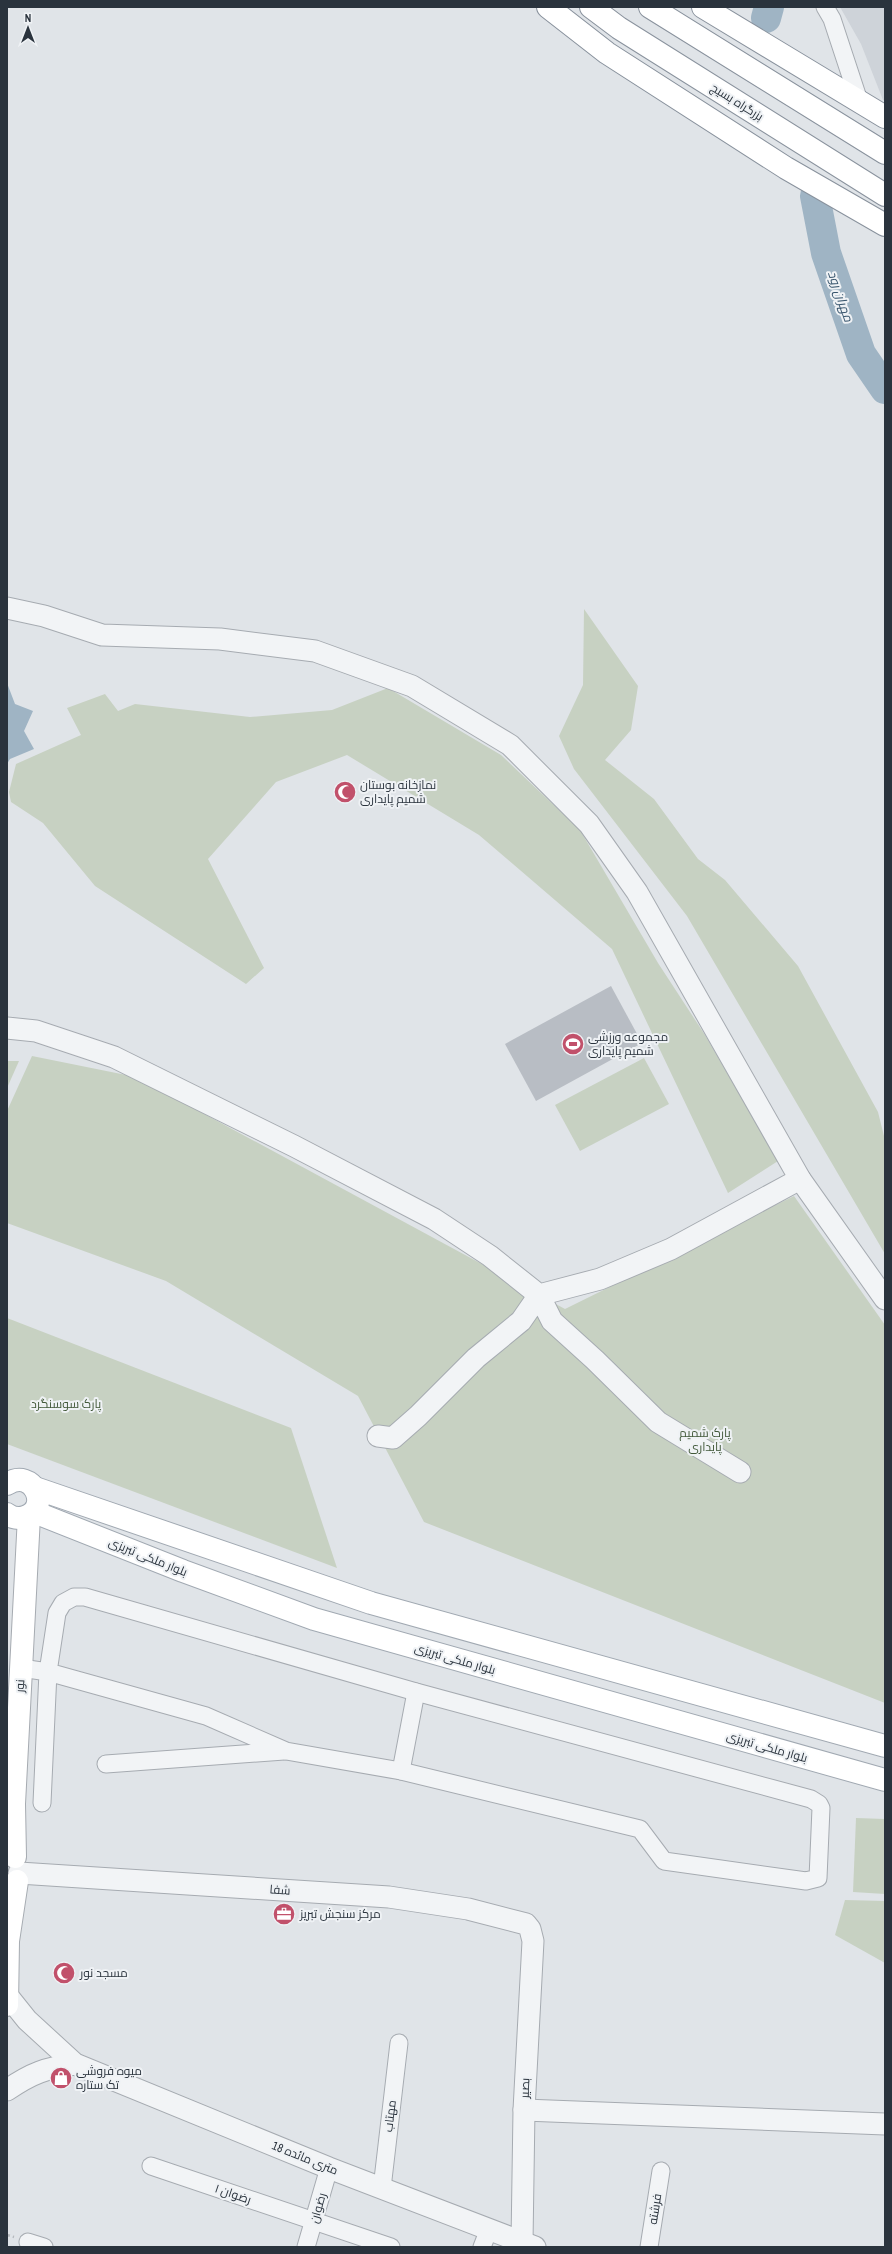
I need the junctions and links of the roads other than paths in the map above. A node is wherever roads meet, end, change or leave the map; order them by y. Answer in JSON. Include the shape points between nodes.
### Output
{"nodes":[{"id":1,"x":548,"y":7,"type":"edge"},
{"id":2,"x":591,"y":7,"type":"edge"},
{"id":3,"x":650,"y":7,"type":"edge"},
{"id":4,"x":703,"y":7,"type":"edge"},
{"id":5,"x":825,"y":7,"type":"edge"},
{"id":6,"x":859,"y":101,"type":"junction"},
{"id":7,"x":885,"y":117,"type":"edge"},
{"id":8,"x":885,"y":154,"type":"edge"},
{"id":9,"x":885,"y":194,"type":"edge"},
{"id":10,"x":885,"y":225,"type":"edge"},
{"id":11,"x":7,"y":608,"type":"edge"},
{"id":12,"x":7,"y":1028,"type":"edge"},
{"id":13,"x":800,"y":1179,"type":"junction"},
{"id":14,"x":539,"y":1295,"type":"junction"},
{"id":15,"x":885,"y":1299,"type":"edge"},
{"id":16,"x":378,"y":1436,"type":"dead end"},
{"id":17,"x":740,"y":1472,"type":"dead end"},
{"id":18,"x":17,"y":1481,"type":"edge"},
{"id":19,"x":7,"y":1514,"type":"edge"},
{"id":20,"x":31,"y":1514,"type":"junction"},
{"id":21,"x":21,"y":1668,"type":"junction"},
{"id":22,"x":48,"y":1672,"type":"junction"},
{"id":23,"x":416,"y":1692,"type":"junction"},
{"id":24,"x":885,"y":1746,"type":"edge"},
{"id":25,"x":286,"y":1751,"type":"junction"},
{"id":26,"x":106,"y":1764,"type":"dead end"},
{"id":27,"x":401,"y":1771,"type":"junction"},
{"id":28,"x":885,"y":1780,"type":"edge"},
{"id":29,"x":42,"y":1803,"type":"dead end"},
{"id":30,"x":13,"y":1870,"type":"edge"},
{"id":31,"x":532,"y":1935,"type":"joint"},
{"id":32,"x":7,"y":1995,"type":"edge"},
{"id":33,"x":7,"y":2006,"type":"edge"},
{"id":34,"x":399,"y":2043,"type":"dead end"},
{"id":35,"x":76,"y":2064,"type":"junction"},
{"id":36,"x":7,"y":2090,"type":"edge"},
{"id":37,"x":524,"y":2110,"type":"junction"},
{"id":38,"x":885,"y":2124,"type":"edge"},
{"id":39,"x":151,"y":2166,"type":"dead end"},
{"id":40,"x":329,"y":2168,"type":"junction"},
{"id":41,"x":661,"y":2171,"type":"dead end"},
{"id":42,"x":382,"y":2188,"type":"junction"},
{"id":43,"x":314,"y":2221,"type":"junction"},
{"id":44,"x":486,"y":2238,"type":"edge"},
{"id":45,"x":529,"y":2244,"type":"edge"},
{"id":46,"x":306,"y":2247,"type":"edge"},
{"id":47,"x":391,"y":2247,"type":"edge"},
{"id":48,"x":649,"y":2247,"type":"edge"}],
"edges":[{"from":1,"to":10,"type":"main road","via":[[607,53],[786,168]]},
{"from":2,"to":9,"type":"main road","name":"بزرگراه بسیج","via":[[619,28]]},
{"from":3,"to":8,"type":"main road"},
{"from":4,"to":6,"type":"main road"},
{"from":5,"to":6,"type":"street","via":[[832,19]]},
{"from":6,"to":7,"type":"main road"},
{"from":11,"to":13,"type":"street","via":[[44,616],[102,635],[220,639],[315,651],[412,686],[510,745],[589,824],[637,892]]},
{"from":12,"to":14,"type":"street","via":[[36,1031],[114,1057],[294,1146],[434,1219],[490,1256]]},
{"from":13,"to":14,"type":"street","via":[[671,1250],[600,1279]]},
{"from":13,"to":15,"type":"street"},
{"from":14,"to":16,"type":"street","via":[[521,1321],[476,1358],[393,1438]]},
{"from":14,"to":17,"type":"street","via":[[552,1321],[658,1422]]},
{"from":18,"to":20,"type":"main road","name":"نور","via":[[38,1500]]},
{"from":18,"to":24,"type":"main road","via":[[371,1603]]},
{"from":19,"to":20,"type":"main road","name":"بلوار ملکى تبریزى","via":[[16,1518]]},
{"from":20,"to":21,"type":"main road","name":"نور"},
{"from":20,"to":28,"type":"main road","name":"بلوار ملکى تبریزى","via":[[314,1619]]},
{"from":21,"to":22,"type":"street"},
{"from":21,"to":30,"type":"main road","name":"نور"},
{"from":22,"to":23,"type":"street","via":[[57,1613],[63,1603],[74,1597],[85,1597]]},
{"from":22,"to":25,"type":"street","via":[[206,1716]]},
{"from":22,"to":29,"type":"street"},
{"from":23,"to":27,"type":"street"},
{"from":23,"to":27,"type":"street","via":[[811,1799],[821,1808],[818,1878],[806,1881],[664,1861],[640,1829]]},
{"from":25,"to":26,"type":"street"},
{"from":25,"to":27,"type":"street"},
{"from":30,"to":31,"type":"street","name":"شفا","via":[[389,1897],[468,1909],[511,1920],[526,1924]]},
{"from":30,"to":32,"type":"main road","name":"نور"},
{"from":31,"to":37,"type":"street","name":"بصیر"},
{"from":32,"to":33,"type":"main road","name":"نور"},
{"from":32,"to":35,"type":"street","via":[[27,2020]]},
{"from":34,"to":42,"type":"street","name":"مهتاب"},
{"from":35,"to":36,"type":"street","via":[[49,2067],[26,2077]]},
{"from":35,"to":40,"type":"street","name":"18 متری مائده"},
{"from":37,"to":38,"type":"street"},
{"from":37,"to":45,"type":"street","name":"بصیر"},
{"from":39,"to":43,"type":"street","name":"رضوان ۱"},
{"from":40,"to":42,"type":"street","name":"18 متری مائده"},
{"from":40,"to":43,"type":"street","name":"رضوان"},
{"from":41,"to":48,"type":"street","name":"فرشته"},
{"from":42,"to":44,"type":"street","name":"18 متری مائده"},
{"from":43,"to":46,"type":"street","name":"رضوان"},
{"from":43,"to":47,"type":"street","name":"رضوان ۱"},
{"from":44,"to":45,"type":"street","name":"18 متری مائده"}]}
